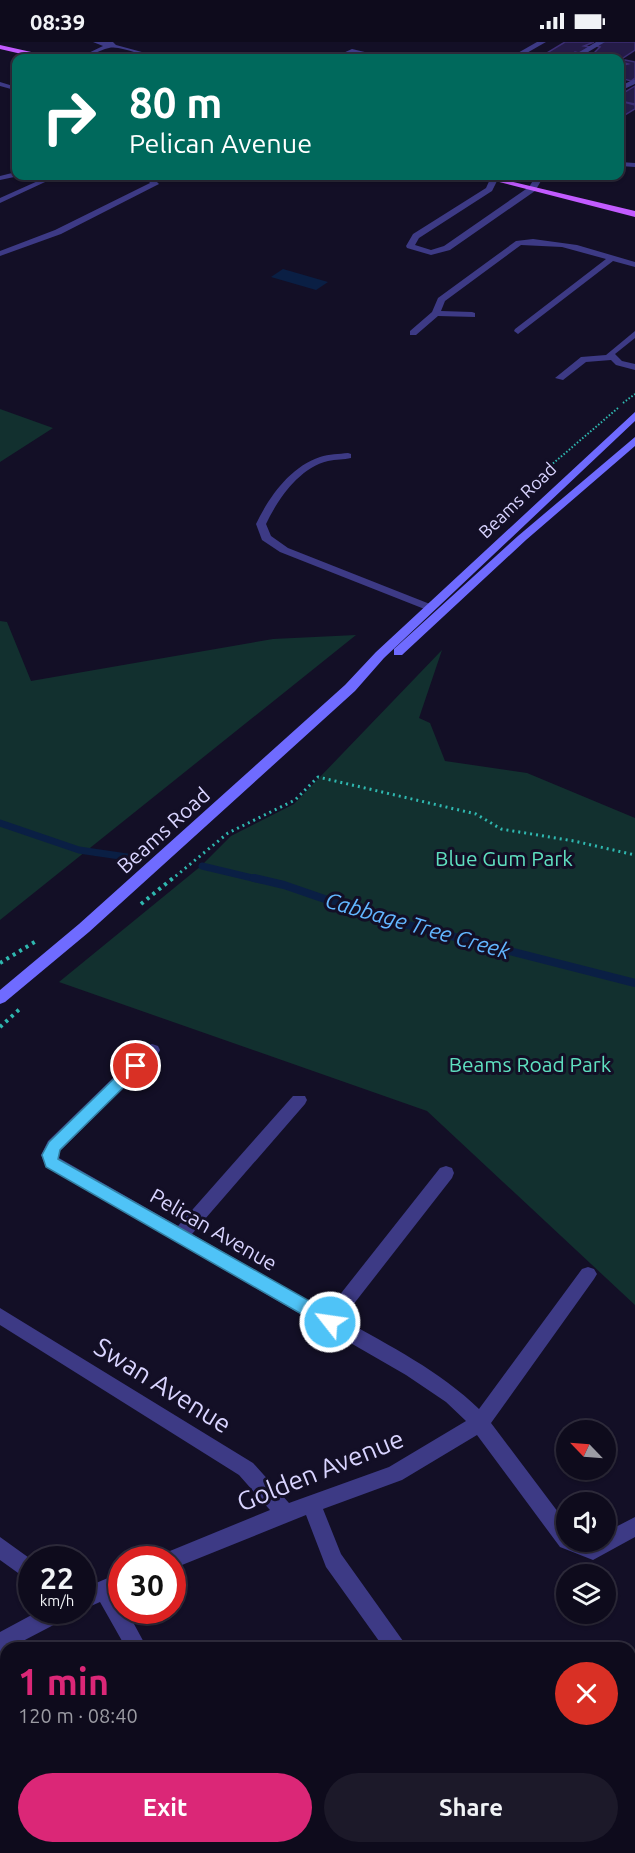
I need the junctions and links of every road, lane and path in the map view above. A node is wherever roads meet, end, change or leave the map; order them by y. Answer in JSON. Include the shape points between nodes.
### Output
{"nodes":[{"id":1,"x":96,"y":42,"type":"edge"},
{"id":2,"x":118,"y":42,"type":"edge"},
{"id":3,"x":542,"y":42,"type":"edge"},
{"id":4,"x":602,"y":42,"type":"edge"},
{"id":5,"x":110,"y":45,"type":"junction"},
{"id":6,"x":0,"y":46,"type":"edge"},
{"id":7,"x":31,"y":54,"type":"edge"},
{"id":8,"x":90,"y":54,"type":"edge"},
{"id":9,"x":145,"y":54,"type":"edge"},
{"id":10,"x":345,"y":54,"type":"edge"},
{"id":11,"x":366,"y":54,"type":"edge"},
{"id":12,"x":520,"y":54,"type":"edge"},
{"id":13,"x":581,"y":54,"type":"edge"},
{"id":14,"x":0,"y":84,"type":"edge"},
{"id":15,"x":11,"y":87,"type":"dead end"},
{"id":16,"x":45,"y":180,"type":"edge"},
{"id":17,"x":151,"y":180,"type":"edge"},
{"id":18,"x":494,"y":180,"type":"edge"},
{"id":19,"x":501,"y":180,"type":"edge"},
{"id":20,"x":523,"y":180,"type":"edge"},
{"id":21,"x":534,"y":185,"type":"junction"},
{"id":22,"x":0,"y":201,"type":"edge"},
{"id":23,"x":635,"y":206,"type":"edge"},
{"id":24,"x":635,"y":214,"type":"edge"},
{"id":25,"x":0,"y":254,"type":"edge"},
{"id":26,"x":611,"y":259,"type":"junction"},
{"id":27,"x":635,"y":265,"type":"edge"},
{"id":28,"x":436,"y":313,"type":"junction"},
{"id":29,"x":472,"y":315,"type":"dead end"},
{"id":30,"x":518,"y":331,"type":"dead end"},
{"id":31,"x":413,"y":333,"type":"dead end"},
{"id":32,"x":635,"y":334,"type":"edge"},
{"id":33,"x":614,"y":357,"type":"junction"},
{"id":34,"x":635,"y":367,"type":"edge"},
{"id":35,"x":560,"y":378,"type":"dead end"},
{"id":36,"x":635,"y":394,"type":"edge"},
{"id":37,"x":635,"y":415,"type":"edge"},
{"id":38,"x":635,"y":440,"type":"edge"},
{"id":39,"x":348,"y":456,"type":"dead end"},
{"id":40,"x":539,"y":492,"type":"dead end"},
{"id":41,"x":430,"y":608,"type":"junction"},
{"id":42,"x":350,"y":688,"type":"junction"},
{"id":43,"x":635,"y":855,"type":"edge"},
{"id":44,"x":138,"y":907,"type":"dead end"},
{"id":45,"x":44,"y":935,"type":"dead end"},
{"id":46,"x":0,"y":963,"type":"edge"},
{"id":47,"x":0,"y":998,"type":"edge"},
{"id":48,"x":24,"y":1005,"type":"dead end"},
{"id":49,"x":0,"y":1027,"type":"edge"},
{"id":50,"x":152,"y":1050,"type":"dead end"},
{"id":51,"x":299,"y":1100,"type":"dead end"},
{"id":52,"x":446,"y":1173,"type":"dead end"},
{"id":53,"x":180,"y":1235,"type":"junction"},
{"id":54,"x":588,"y":1274,"type":"dead end"},
{"id":55,"x":0,"y":1316,"type":"edge"},
{"id":56,"x":330,"y":1322,"type":"junction"},
{"id":57,"x":480,"y":1423,"type":"junction"},
{"id":58,"x":312,"y":1505,"type":"junction"},
{"id":59,"x":286,"y":1513,"type":"junction"},
{"id":60,"x":556,"y":1525,"type":"edge"},
{"id":61,"x":635,"y":1526,"type":"edge"},
{"id":62,"x":616,"y":1537,"type":"edge"},
{"id":63,"x":0,"y":1547,"type":"edge"},
{"id":64,"x":186,"y":1554,"type":"edge"},
{"id":65,"x":18,"y":1562,"type":"edge"},
{"id":66,"x":35,"y":1624,"type":"edge"},
{"id":67,"x":128,"y":1624,"type":"edge"},
{"id":68,"x":0,"y":1642,"type":"edge"},
{"id":69,"x":135,"y":1642,"type":"edge"},
{"id":70,"x":392,"y":1642,"type":"edge"}],
"edges":[{"from":1,"to":5,"type":"lane"},
{"from":2,"to":5,"type":"lane"},
{"from":3,"to":12,"type":"street"},
{"from":4,"to":13,"type":"street"},
{"from":5,"to":8,"type":"lane"},
{"from":5,"to":9,"type":"lane"},
{"from":6,"to":7,"type":"main road"},
{"from":10,"to":11,"type":"lane"},
{"from":14,"to":15,"type":"lane"},
{"from":16,"to":22,"type":"lane"},
{"from":17,"to":25,"type":"lane","via":[[155,184],[58,232]]},
{"from":18,"to":21,"type":"lane","via":[[489,189],[416,236],[410,246],[424,252],[443,250]]},
{"from":19,"to":21,"type":"main road"},
{"from":20,"to":21,"type":"main road"},
{"from":21,"to":23,"type":"main road"},
{"from":21,"to":24,"type":"main road"},
{"from":26,"to":27,"type":"lane"},
{"from":26,"to":28,"type":"lane","via":[[553,243],[519,243],[441,300]]},
{"from":26,"to":30,"type":"lane"},
{"from":28,"to":29,"type":"lane"},
{"from":28,"to":31,"type":"lane"},
{"from":32,"to":33,"type":"lane","via":[[610,354]]},
{"from":33,"to":34,"type":"lane","via":[[619,363]]},
{"from":33,"to":35,"type":"lane","via":[[584,359]]},
{"from":36,"to":40,"type":"path","via":[[536,478],[543,487]]},
{"from":37,"to":41,"type":"main road","name":"Beams Road"},
{"from":38,"to":42,"type":"main road","name":"Beams Road","via":[[389,660]]},
{"from":39,"to":41,"type":"lane","via":[[324,459],[306,468],[290,483],[267,508],[261,524],[266,538],[284,550]]},
{"from":41,"to":42,"type":"main road","name":"Beams Road"},
{"from":42,"to":47,"type":"main road","name":"Beams Road","via":[[84,928]]},
{"from":43,"to":44,"type":"path","via":[[501,830],[476,814],[318,777],[295,800],[228,833]]},
{"from":45,"to":46,"type":"path"},
{"from":48,"to":49,"type":"path"},
{"from":50,"to":53,"type":"street","name":"Pelican Avenue","via":[[49,1155],[52,1162]]},
{"from":51,"to":53,"type":"street"},
{"from":52,"to":56,"type":"street"},
{"from":53,"to":56,"type":"street","name":"Pelican Avenue"},
{"from":54,"to":57,"type":"street","name":"Golden Avenue"},
{"from":55,"to":59,"type":"street","name":"Swan Avenue","via":[[246,1469]]},
{"from":56,"to":57,"type":"street","name":"Pelican Avenue","via":[[453,1396]]},
{"from":57,"to":58,"type":"street","name":"Golden Avenue","via":[[395,1474]]},
{"from":57,"to":60,"type":"street","name":"Pelican Avenue"},
{"from":58,"to":59,"type":"street","name":"Golden Avenue"},
{"from":58,"to":70,"type":"street","via":[[333,1560]]},
{"from":59,"to":64,"type":"street","name":"Golden Avenue"},
{"from":61,"to":62,"type":"street"},
{"from":63,"to":65,"type":"street"},
{"from":66,"to":68,"type":"street"},
{"from":67,"to":69,"type":"street"}]}
